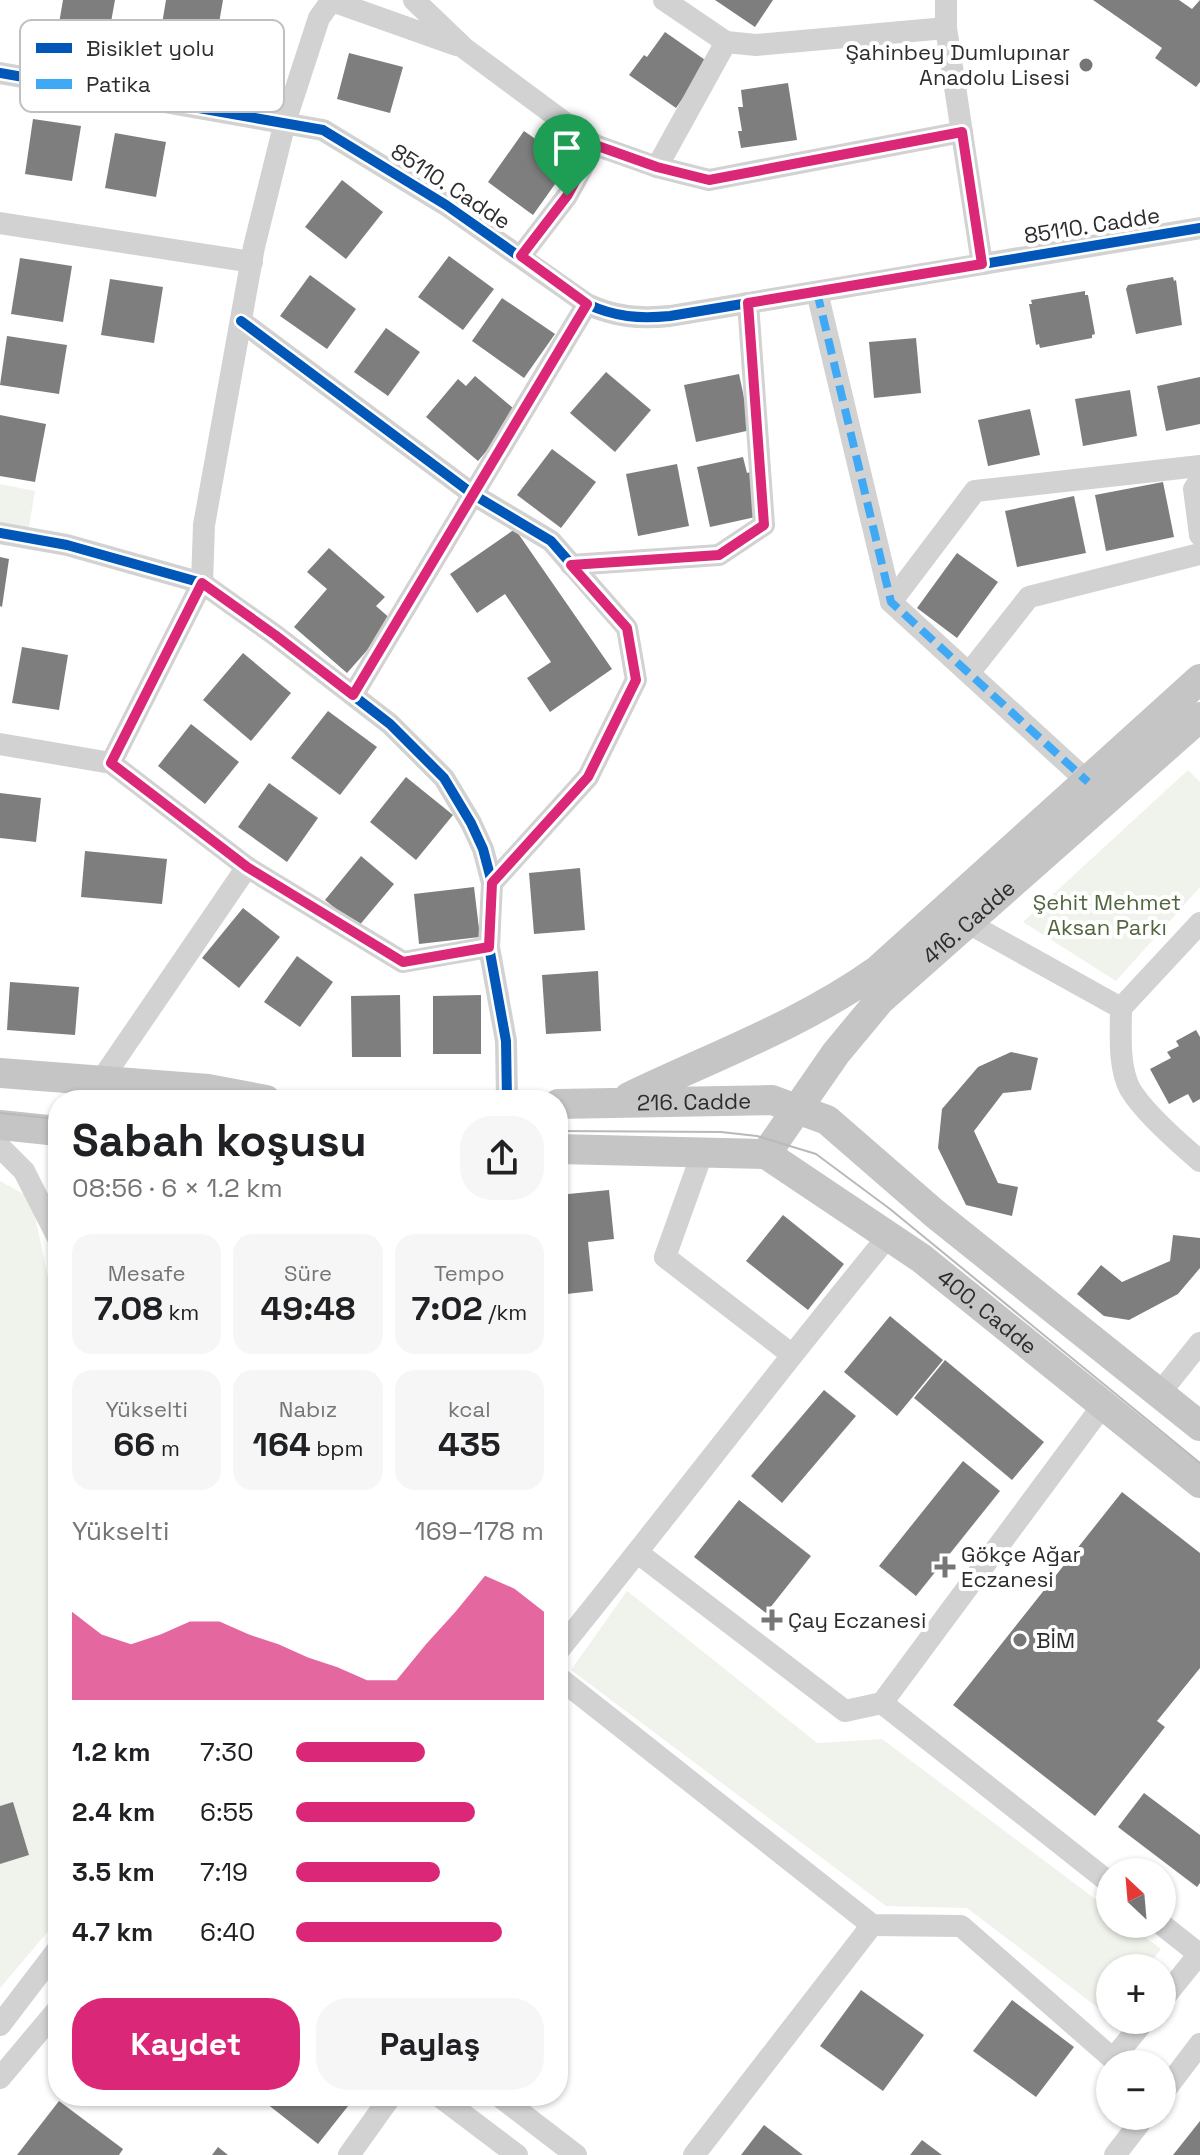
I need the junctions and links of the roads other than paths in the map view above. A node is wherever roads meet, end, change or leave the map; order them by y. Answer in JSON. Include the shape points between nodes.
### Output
{"nodes":[{"id":1,"x":331,"y":0,"type":"edge"},
{"id":2,"x":414,"y":0,"type":"edge"},
{"id":3,"x":664,"y":0,"type":"edge"},
{"id":4,"x":946,"y":0,"type":"edge"},
{"id":5,"x":946,"y":28,"type":"junction"},
{"id":6,"x":726,"y":42,"type":"junction"},
{"id":7,"x":464,"y":48,"type":"junction"},
{"id":8,"x":0,"y":73,"type":"edge"},
{"id":9,"x":20,"y":76,"type":"edge"},
{"id":10,"x":227,"y":112,"type":"edge"},
{"id":11,"x":285,"y":122,"type":"junction"},
{"id":12,"x":962,"y":132,"type":"junction"},
{"id":13,"x":595,"y":145,"type":"junction"},
{"id":14,"x":657,"y":167,"type":"junction"},
{"id":15,"x":0,"y":223,"type":"edge"},
{"id":16,"x":1200,"y":228,"type":"edge"},
{"id":17,"x":521,"y":256,"type":"junction"},
{"id":18,"x":252,"y":262,"type":"junction"},
{"id":19,"x":982,"y":264,"type":"junction"},
{"id":20,"x":817,"y":292,"type":"junction"},
{"id":21,"x":748,"y":303,"type":"junction"},
{"id":22,"x":587,"y":304,"type":"junction"},
{"id":23,"x":241,"y":321,"type":"junction"},
{"id":24,"x":1200,"y":466,"type":"edge"},
{"id":25,"x":1200,"y":480,"type":"edge"},
{"id":26,"x":474,"y":495,"type":"junction"},
{"id":27,"x":0,"y":533,"type":"edge"},
{"id":28,"x":1200,"y":535,"type":"edge"},
{"id":29,"x":1200,"y":554,"type":"edge"},
{"id":30,"x":571,"y":565,"type":"junction"},
{"id":31,"x":202,"y":583,"type":"junction"},
{"id":32,"x":891,"y":602,"type":"junction"},
{"id":33,"x":969,"y":673,"type":"junction"},
{"id":34,"x":1200,"y":679,"type":"edge"},
{"id":35,"x":353,"y":695,"type":"junction"},
{"id":36,"x":1200,"y":717,"type":"edge"},
{"id":37,"x":0,"y":744,"type":"edge"},
{"id":38,"x":111,"y":763,"type":"junction"},
{"id":39,"x":1088,"y":782,"type":"junction"},
{"id":40,"x":247,"y":867,"type":"junction"},
{"id":41,"x":492,"y":883,"type":"junction"},
{"id":42,"x":968,"y":923,"type":"junction"},
{"id":43,"x":1200,"y":923,"type":"edge"},
{"id":44,"x":489,"y":947,"type":"junction"},
{"id":45,"x":1121,"y":1008,"type":"junction"},
{"id":46,"x":836,"y":1053,"type":"junction"},
{"id":47,"x":0,"y":1073,"type":"edge"},
{"id":48,"x":100,"y":1082,"type":"junction"},
{"id":49,"x":0,"y":1089,"type":"edge"},
{"id":50,"x":213,"y":1090,"type":"edge"},
{"id":51,"x":507,"y":1090,"type":"edge"},
{"id":52,"x":48,"y":1093,"type":"edge"},
{"id":53,"x":619,"y":1102,"type":"junction"},
{"id":54,"x":568,"y":1104,"type":"edge"},
{"id":55,"x":797,"y":1109,"type":"junction"},
{"id":56,"x":0,"y":1125,"type":"edge"},
{"id":57,"x":832,"y":1126,"type":"junction"},
{"id":58,"x":48,"y":1130,"type":"edge"},
{"id":59,"x":0,"y":1146,"type":"edge"},
{"id":60,"x":568,"y":1149,"type":"edge"},
{"id":61,"x":48,"y":1150,"type":"edge"},
{"id":62,"x":703,"y":1151,"type":"junction"},
{"id":63,"x":766,"y":1154,"type":"junction"},
{"id":64,"x":1200,"y":1161,"type":"edge"},
{"id":65,"x":48,"y":1199,"type":"edge"},
{"id":66,"x":890,"y":1234,"type":"junction"},
{"id":67,"x":1200,"y":1343,"type":"edge"},
{"id":68,"x":791,"y":1354,"type":"junction"},
{"id":69,"x":1159,"y":1394,"type":"junction"},
{"id":70,"x":1103,"y":1405,"type":"junction"},
{"id":71,"x":1200,"y":1426,"type":"edge"},
{"id":72,"x":1200,"y":1483,"type":"edge"},
{"id":73,"x":638,"y":1553,"type":"junction"},
{"id":74,"x":568,"y":1639,"type":"edge"},
{"id":75,"x":568,"y":1685,"type":"edge"},
{"id":76,"x":882,"y":1703,"type":"junction"},
{"id":77,"x":1096,"y":1872,"type":"edge"},
{"id":78,"x":872,"y":1925,"type":"junction"},
{"id":79,"x":1176,"y":1936,"type":"edge"},
{"id":80,"x":1200,"y":1954,"type":"edge"},
{"id":81,"x":48,"y":1962,"type":"edge"},
{"id":82,"x":1176,"y":1983,"type":"edge"},
{"id":83,"x":48,"y":2021,"type":"edge"},
{"id":84,"x":0,"y":2025,"type":"edge"},
{"id":85,"x":1134,"y":2034,"type":"edge"},
{"id":86,"x":1200,"y":2044,"type":"edge"},
{"id":87,"x":1176,"y":2076,"type":"edge"},
{"id":88,"x":0,"y":2078,"type":"edge"},
{"id":89,"x":384,"y":2106,"type":"edge"},
{"id":90,"x":452,"y":2106,"type":"edge"},
{"id":91,"x":512,"y":2106,"type":"edge"},
{"id":92,"x":1134,"y":2130,"type":"edge"},
{"id":93,"x":349,"y":2155,"type":"edge"},
{"id":94,"x":517,"y":2155,"type":"edge"},
{"id":95,"x":576,"y":2155,"type":"edge"},
{"id":96,"x":694,"y":2155,"type":"edge"},
{"id":97,"x":1115,"y":2155,"type":"edge"}],
"edges":[{"from":1,"to":7,"type":"street"},
{"from":1,"to":11,"type":"street","via":[[319,18]]},
{"from":2,"to":7,"type":"street"},
{"from":3,"to":6,"type":"street"},
{"from":4,"to":5,"type":"street"},
{"from":5,"to":6,"type":"street","via":[[756,45]]},
{"from":5,"to":12,"type":"street"},
{"from":6,"to":14,"type":"street"},
{"from":7,"to":13,"type":"street"},
{"from":8,"to":9,"type":"street","name":"85110. Cadde"},
{"from":10,"to":11,"type":"street","name":"85110. Cadde"},
{"from":11,"to":17,"type":"street","name":"85110. Cadde","via":[[323,130]]},
{"from":11,"to":18,"type":"street"},
{"from":12,"to":14,"type":"street","via":[[709,180]]},
{"from":12,"to":19,"type":"street"},
{"from":13,"to":14,"type":"street"},
{"from":13,"to":17,"type":"street","via":[[567,196]]},
{"from":15,"to":18,"type":"street"},
{"from":16,"to":19,"type":"street","name":"85110. Cadde"},
{"from":17,"to":22,"type":"street","name":"85110. Cadde"},
{"from":18,"to":23,"type":"street"},
{"from":19,"to":20,"type":"street","name":"85110. Cadde"},
{"from":20,"to":21,"type":"street","name":"85110. Cadde"},
{"from":20,"to":32,"type":"street"},
{"from":21,"to":22,"type":"street","name":"85110. Cadde","via":[[634,319]]},
{"from":21,"to":30,"type":"street","via":[[764,525],[719,555]]},
{"from":22,"to":26,"type":"street"},
{"from":23,"to":26,"type":"street"},
{"from":23,"to":31,"type":"street","via":[[204,525]]},
{"from":24,"to":32,"type":"street","via":[[975,491]]},
{"from":25,"to":28,"type":"street","via":[[1194,489]]},
{"from":26,"to":30,"type":"street","via":[[551,541]]},
{"from":26,"to":35,"type":"street"},
{"from":27,"to":31,"type":"street","via":[[67,545]]},
{"from":29,"to":33,"type":"street","via":[[1029,597]]},
{"from":30,"to":41,"type":"street","via":[[627,628],[636,680],[588,777]]},
{"from":31,"to":35,"type":"street"},
{"from":31,"to":38,"type":"street"},
{"from":32,"to":33,"type":"street"},
{"from":33,"to":39,"type":"street"},
{"from":34,"to":39,"type":"main road"},
{"from":35,"to":41,"type":"street","via":[[444,778],[483,849]]},
{"from":36,"to":42,"type":"main road","name":"416. Cadde"},
{"from":37,"to":38,"type":"street"},
{"from":38,"to":40,"type":"street"},
{"from":39,"to":53,"type":"main road","via":[[912,941],[845,993],[751,1043]]},
{"from":40,"to":44,"type":"street","via":[[403,962]]},
{"from":40,"to":48,"type":"street"},
{"from":41,"to":44,"type":"street"},
{"from":42,"to":45,"type":"street"},
{"from":42,"to":46,"type":"main road","name":"416. Cadde","via":[[880,1000]]},
{"from":43,"to":45,"type":"street"},
{"from":44,"to":51,"type":"street","via":[[506,1041]]},
{"from":45,"to":64,"type":"street","via":[[1122,1056],[1130,1088]]},
{"from":46,"to":55,"type":"main road","name":"416. Cadde"},
{"from":46,"to":57,"type":"main road","via":[[825,1085]]},
{"from":47,"to":48,"type":"main road"},
{"from":48,"to":50,"type":"main road"},
{"from":49,"to":52,"type":"main road"},
{"from":53,"to":54,"type":"main road","name":"216. Cadde"},
{"from":53,"to":55,"type":"main road","name":"216. Cadde","via":[[772,1100]]},
{"from":55,"to":57,"type":"main road","name":"216. Cadde"},
{"from":55,"to":63,"type":"main road","name":"416. Cadde"},
{"from":56,"to":58,"type":"main road"},
{"from":57,"to":69,"type":"main road","name":"400. Cadde"},
{"from":59,"to":61,"type":"main road"},
{"from":59,"to":65,"type":"street"},
{"from":60,"to":62,"type":"main road"},
{"from":62,"to":63,"type":"main road"},
{"from":62,"to":68,"type":"street","via":[[665,1257]]},
{"from":63,"to":66,"type":"main road","name":"400. Cadde"},
{"from":66,"to":68,"type":"street"},
{"from":66,"to":70,"type":"main road","name":"400. Cadde"},
{"from":67,"to":69,"type":"street"},
{"from":68,"to":73,"type":"street"},
{"from":69,"to":71,"type":"main road","name":"400. Cadde"},
{"from":70,"to":72,"type":"main road","name":"400. Cadde"},
{"from":70,"to":76,"type":"street"},
{"from":73,"to":74,"type":"street"},
{"from":73,"to":76,"type":"street","via":[[845,1711]]},
{"from":75,"to":78,"type":"street"},
{"from":76,"to":77,"type":"street"},
{"from":78,"to":85,"type":"street","via":[[961,1926],[1113,2059]]},
{"from":78,"to":96,"type":"street"},
{"from":79,"to":80,"type":"street"},
{"from":80,"to":82,"type":"street"},
{"from":81,"to":84,"type":"street"},
{"from":83,"to":88,"type":"street"},
{"from":86,"to":87,"type":"street"},
{"from":89,"to":93,"type":"street"},
{"from":90,"to":94,"type":"street"},
{"from":91,"to":95,"type":"street"},
{"from":92,"to":97,"type":"street"}]}
